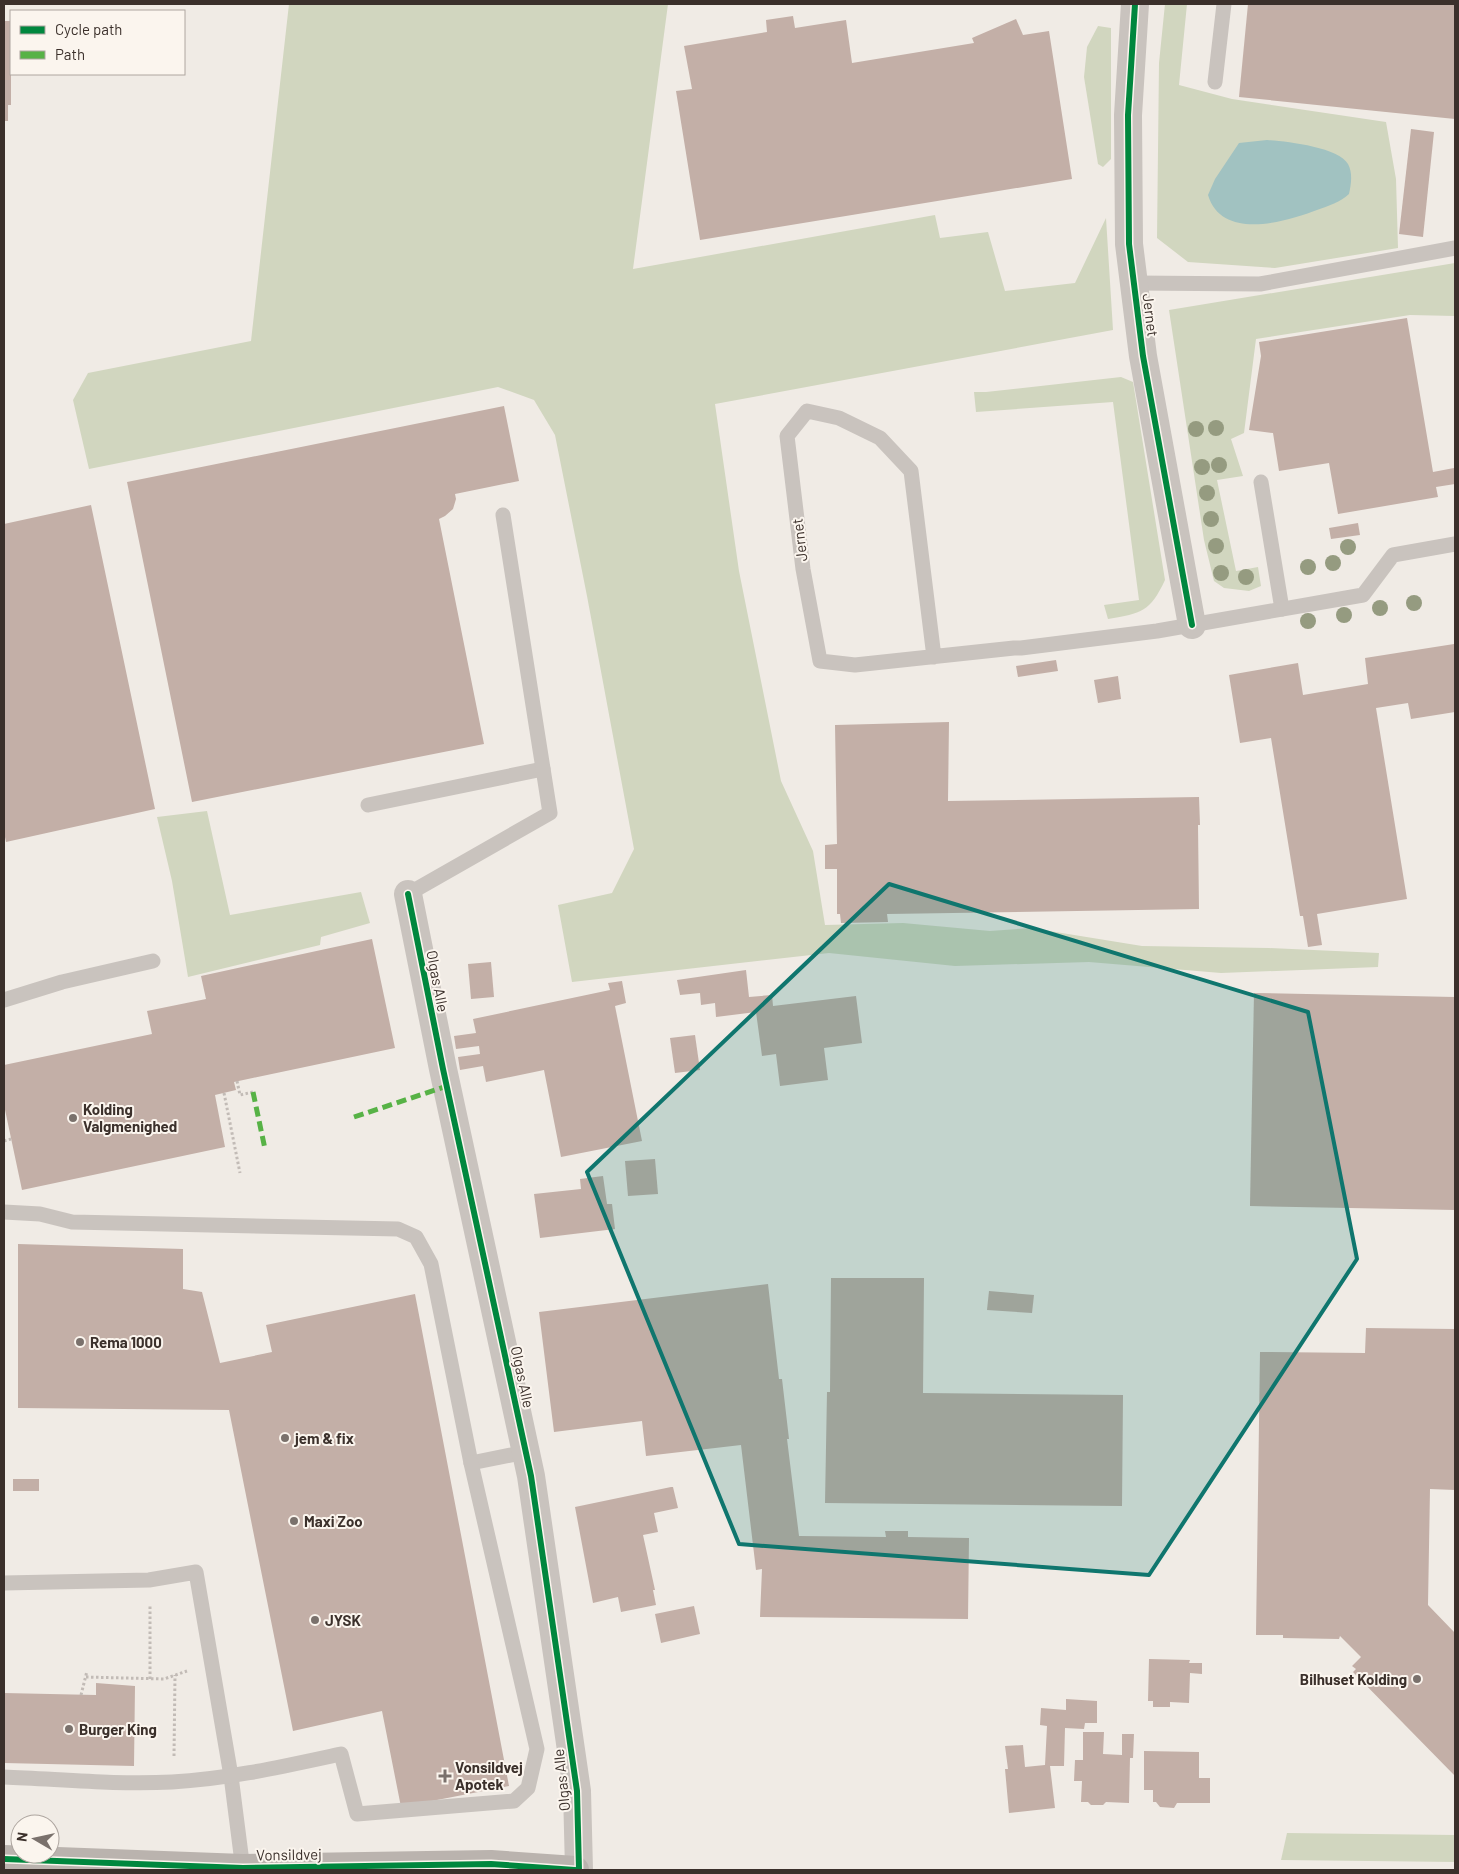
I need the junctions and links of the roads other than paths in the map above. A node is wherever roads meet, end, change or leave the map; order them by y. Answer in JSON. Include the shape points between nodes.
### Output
{"nodes":[{"id":1,"x":1135,"y":4,"type":"edge"},
{"id":2,"x":1224,"y":4,"type":"edge"},
{"id":3,"x":1215,"y":82,"type":"dead end"},
{"id":4,"x":1455,"y":248,"type":"edge"},
{"id":5,"x":1134,"y":283,"type":"junction"},
{"id":6,"x":1261,"y":482,"type":"dead end"},
{"id":7,"x":503,"y":515,"type":"dead end"},
{"id":8,"x":1455,"y":544,"type":"edge"},
{"id":9,"x":1282,"y":609,"type":"junction"},
{"id":10,"x":1192,"y":625,"type":"junction"},
{"id":11,"x":934,"y":657,"type":"junction"},
{"id":12,"x":543,"y":769,"type":"junction"},
{"id":13,"x":368,"y":805,"type":"dead end"},
{"id":14,"x":408,"y":894,"type":"joint"},
{"id":15,"x":153,"y":961,"type":"dead end"},
{"id":16,"x":4,"y":1000,"type":"edge"},
{"id":17,"x":4,"y":1212,"type":"edge"},
{"id":18,"x":526,"y":1452,"type":"junction"},
{"id":19,"x":470,"y":1463,"type":"junction"},
{"id":20,"x":4,"y":1584,"type":"edge"},
{"id":21,"x":231,"y":1776,"type":"junction"},
{"id":22,"x":4,"y":1777,"type":"edge"},
{"id":23,"x":60,"y":1861,"type":"edge"},
{"id":24,"x":38,"y":1864,"type":"edge"},
{"id":25,"x":243,"y":1869,"type":"edge"},
{"id":26,"x":17,"y":1870,"type":"edge"},
{"id":27,"x":577,"y":1870,"type":"edge"}],
"edges":[{"from":1,"to":5,"type":"street","name":"Jernet","via":[[1128,115],[1129,244]]},
{"from":2,"to":3,"type":"lane"},
{"from":4,"to":5,"type":"lane","via":[[1260,284]]},
{"from":5,"to":10,"type":"street","name":"Jernet","via":[[1143,356]]},
{"from":6,"to":9,"type":"lane"},
{"from":7,"to":12,"type":"lane"},
{"from":8,"to":9,"type":"lane","name":"Jernet","via":[[1393,555],[1364,595]]},
{"from":9,"to":10,"type":"lane","name":"Jernet"},
{"from":10,"to":11,"type":"lane","name":"Jernet"},
{"from":11,"to":11,"type":"lane","name":"Jernet","via":[[911,471],[880,438],[839,418],[807,411],[787,436],[803,569],[820,661],[855,666]]},
{"from":12,"to":13,"type":"lane"},
{"from":12,"to":14,"type":"lane","via":[[550,813]]},
{"from":14,"to":18,"type":"street","name":"Olgas Alle"},
{"from":15,"to":16,"type":"lane","via":[[62,982]]},
{"from":17,"to":19,"type":"lane","via":[[40,1214],[72,1222],[398,1229],[416,1237],[431,1264]]},
{"from":18,"to":19,"type":"lane"},
{"from":18,"to":27,"type":"street","name":"Olgas Alle","via":[[577,1791]]},
{"from":19,"to":21,"type":"lane","via":[[537,1749],[528,1788],[514,1801],[357,1814],[341,1754]]},
{"from":20,"to":21,"type":"lane","via":[[149,1580],[196,1572]]},
{"from":21,"to":22,"type":"lane","via":[[144,1783]]},
{"from":21,"to":25,"type":"lane"},
{"from":23,"to":25,"type":"main road","name":"Vonsildvej"},
{"from":24,"to":26,"type":"main road"},
{"from":25,"to":27,"type":"main road","name":"Vonsildvej","via":[[491,1864]]}]}
